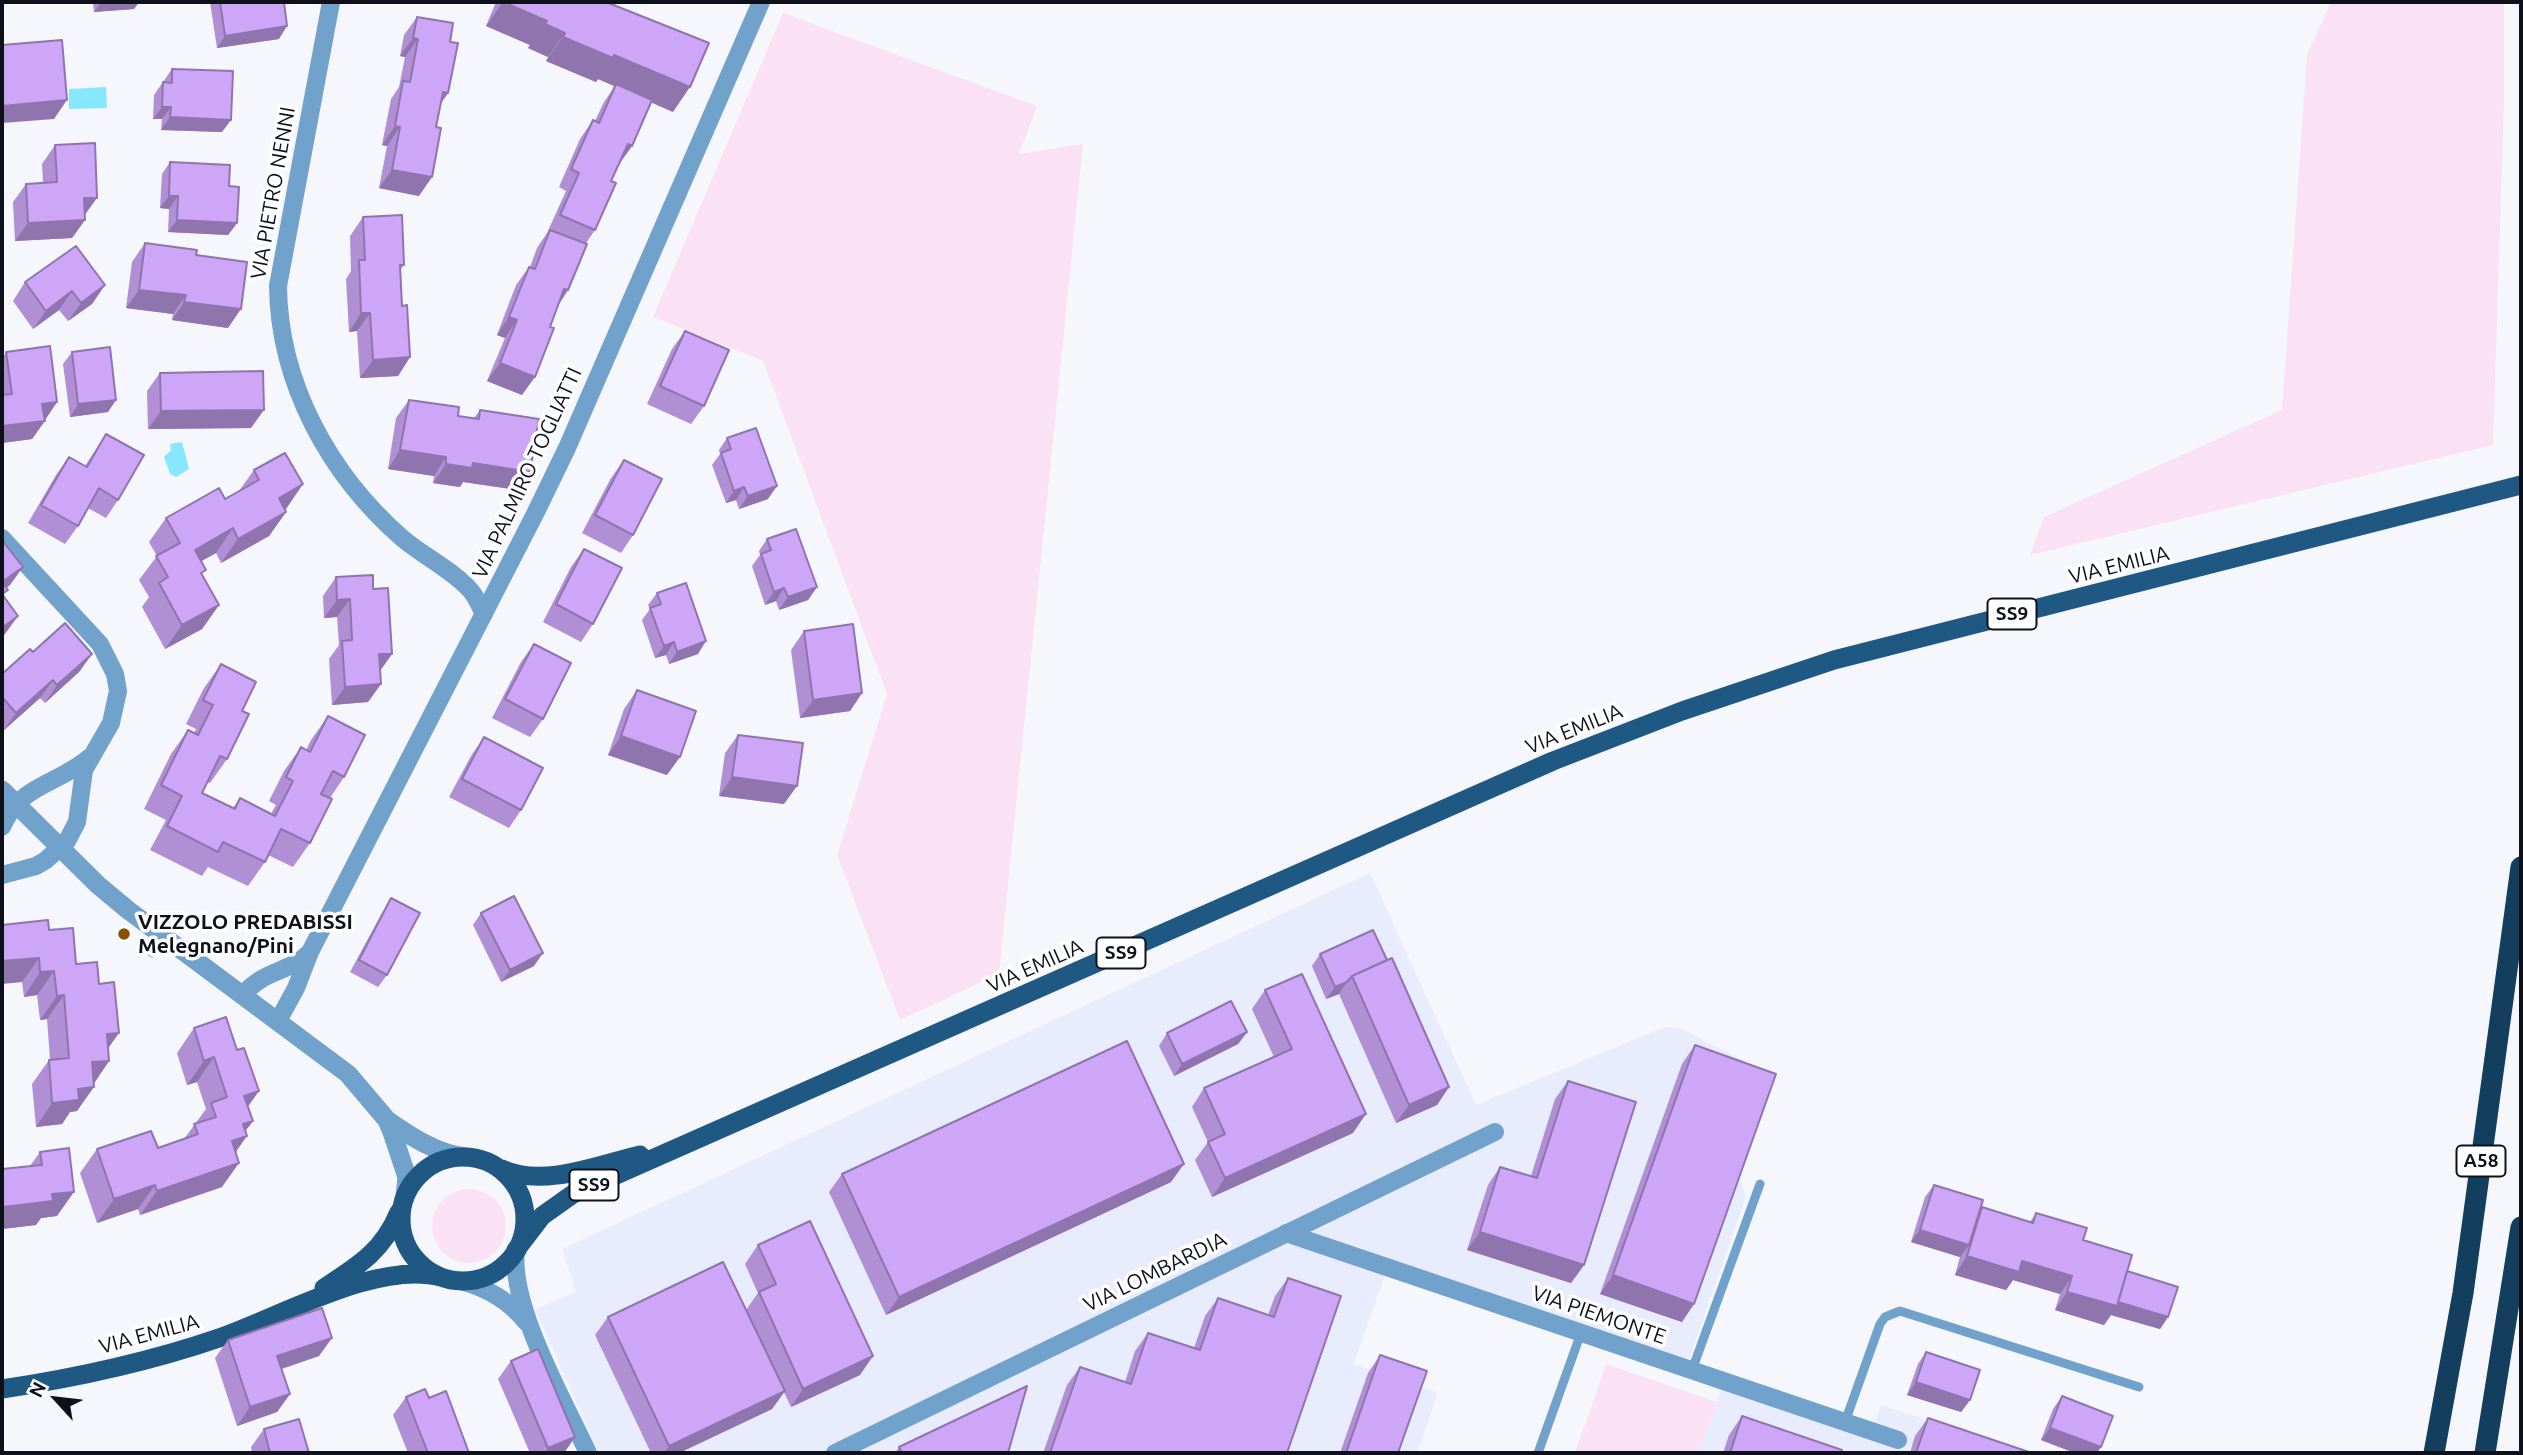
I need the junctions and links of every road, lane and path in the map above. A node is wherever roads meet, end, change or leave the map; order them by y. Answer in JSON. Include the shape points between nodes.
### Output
{"nodes":[{"id":1,"x":331,"y":2,"type":"edge"},
{"id":2,"x":761,"y":2,"type":"edge"},
{"id":3,"x":2521,"y":485,"type":"edge"},
{"id":4,"x":2,"y":538,"type":"edge"},
{"id":5,"x":484,"y":614,"type":"junction"},
{"id":6,"x":98,"y":750,"type":"junction"},
{"id":7,"x":8,"y":797,"type":"edge"},
{"id":8,"x":2,"y":827,"type":"edge"},
{"id":9,"x":60,"y":849,"type":"junction"},
{"id":10,"x":2521,"y":867,"type":"edge"},
{"id":11,"x":2,"y":875,"type":"edge"},
{"id":12,"x":310,"y":952,"type":"junction"},
{"id":13,"x":243,"y":995,"type":"junction"},
{"id":14,"x":278,"y":1021,"type":"junction"},
{"id":15,"x":387,"y":1120,"type":"junction"},
{"id":16,"x":1495,"y":1132,"type":"dead end"},
{"id":17,"x":688,"y":1143,"type":"junction"},
{"id":18,"x":466,"y":1157,"type":"junction"},
{"id":19,"x":496,"y":1166,"type":"junction"},
{"id":20,"x":1760,"y":1184,"type":"dead end"},
{"id":21,"x":404,"y":1199,"type":"junction"},
{"id":22,"x":2521,"y":1227,"type":"edge"},
{"id":23,"x":1286,"y":1233,"type":"junction"},
{"id":24,"x":516,"y":1250,"type":"junction"},
{"id":25,"x":441,"y":1277,"type":"junction"},
{"id":26,"x":461,"y":1281,"type":"junction"},
{"id":27,"x":302,"y":1303,"type":"junction"},
{"id":28,"x":530,"y":1327,"type":"junction"},
{"id":29,"x":1581,"y":1333,"type":"junction"},
{"id":30,"x":1692,"y":1370,"type":"junction"},
{"id":31,"x":2139,"y":1387,"type":"dead end"},
{"id":32,"x":2,"y":1389,"type":"edge"},
{"id":33,"x":1845,"y":1422,"type":"junction"},
{"id":34,"x":1898,"y":1440,"type":"dead end"},
{"id":35,"x":588,"y":1453,"type":"edge"},
{"id":36,"x":835,"y":1453,"type":"edge"},
{"id":37,"x":1538,"y":1453,"type":"edge"},
{"id":38,"x":2434,"y":1453,"type":"edge"},
{"id":39,"x":2485,"y":1453,"type":"edge"}],
"edges":[{"from":1,"to":5,"type":"street","name":"VIA PIETRO NENNI","via":[[280,273],[278,308],[284,344],[317,434],[351,484],[400,536],[471,590]]},
{"from":2,"to":5,"type":"street","name":"VIA PALMIRO TOGLIATTI","via":[[566,448]]},
{"from":3,"to":17,"type":"main road","name":"VIA EMILIA","number":"SS9","via":[[1894,643],[1682,711],[1553,761]]},
{"from":4,"to":6,"type":"street","via":[[109,658],[118,691],[111,723]]},
{"from":5,"to":12,"type":"street","name":"VIA PALMIRO TOGLIATTI"},
{"from":6,"to":7,"type":"street","via":[[82,764]]},
{"from":6,"to":9,"type":"street","via":[[84,770],[74,830]]},
{"from":7,"to":8,"type":"street"},
{"from":7,"to":9,"type":"street"},
{"from":9,"to":11,"type":"street","via":[[36,866]]},
{"from":9,"to":13,"type":"street","via":[[138,919]]},
{"from":10,"to":38,"type":"highway","number":"A58","via":[[2463,1293]]},
{"from":12,"to":13,"type":"street","via":[[302,961],[260,978]]},
{"from":12,"to":14,"type":"street","name":"VIA PALMIRO TOGLIATTI"},
{"from":13,"to":14,"type":"street"},
{"from":14,"to":15,"type":"street","via":[[348,1074]]},
{"from":15,"to":18,"type":"street","via":[[428,1145]]},
{"from":15,"to":21,"type":"street","via":[[407,1177]]},
{"from":16,"to":23,"type":"street","name":"VIA LOMBARDIA"},
{"from":17,"to":19,"type":"main road","name":"VIA EMILIA","number":"SS9","via":[[554,1175],[521,1176]]},
{"from":17,"to":24,"type":"main road","name":"VIA EMILIA","number":"SS9","via":[[564,1199],[542,1216]]},
{"from":18,"to":19,"type":"main road"},
{"from":18,"to":21,"type":"main road","via":[[443,1160],[426,1169]]},
{"from":19,"to":24,"type":"main road","via":[[514,1183],[523,1203],[525,1224]]},
{"from":20,"to":30,"type":"lane"},
{"from":21,"to":25,"type":"main road","via":[[401,1222],[408,1247],[421,1265]]},
{"from":21,"to":27,"type":"main road","name":"VIA EMILIA","via":[[389,1232],[367,1259]]},
{"from":22,"to":39,"type":"highway"},
{"from":23,"to":29,"type":"street","name":"VIA PIEMONTE"},
{"from":23,"to":36,"type":"street","name":"VIA LOMBARDIA"},
{"from":24,"to":26,"type":"main road","via":[[493,1273]]},
{"from":24,"to":28,"type":"street","via":[[515,1274]]},
{"from":25,"to":26,"type":"main road"},
{"from":25,"to":27,"type":"main road","name":"VIA EMILIA","via":[[403,1274]]},
{"from":26,"to":28,"type":"street","via":[[506,1302]]},
{"from":27,"to":32,"type":"main road","name":"VIA EMILIA","via":[[181,1350],[97,1372]]},
{"from":28,"to":35,"type":"street"},
{"from":29,"to":30,"type":"street","name":"VIA PIEMONTE"},
{"from":29,"to":37,"type":"lane"},
{"from":30,"to":33,"type":"street","name":"VIA PIEMONTE"},
{"from":31,"to":33,"type":"lane","via":[[1900,1311],[1880,1324]]},
{"from":33,"to":34,"type":"street","name":"VIA PIEMONTE"}]}
